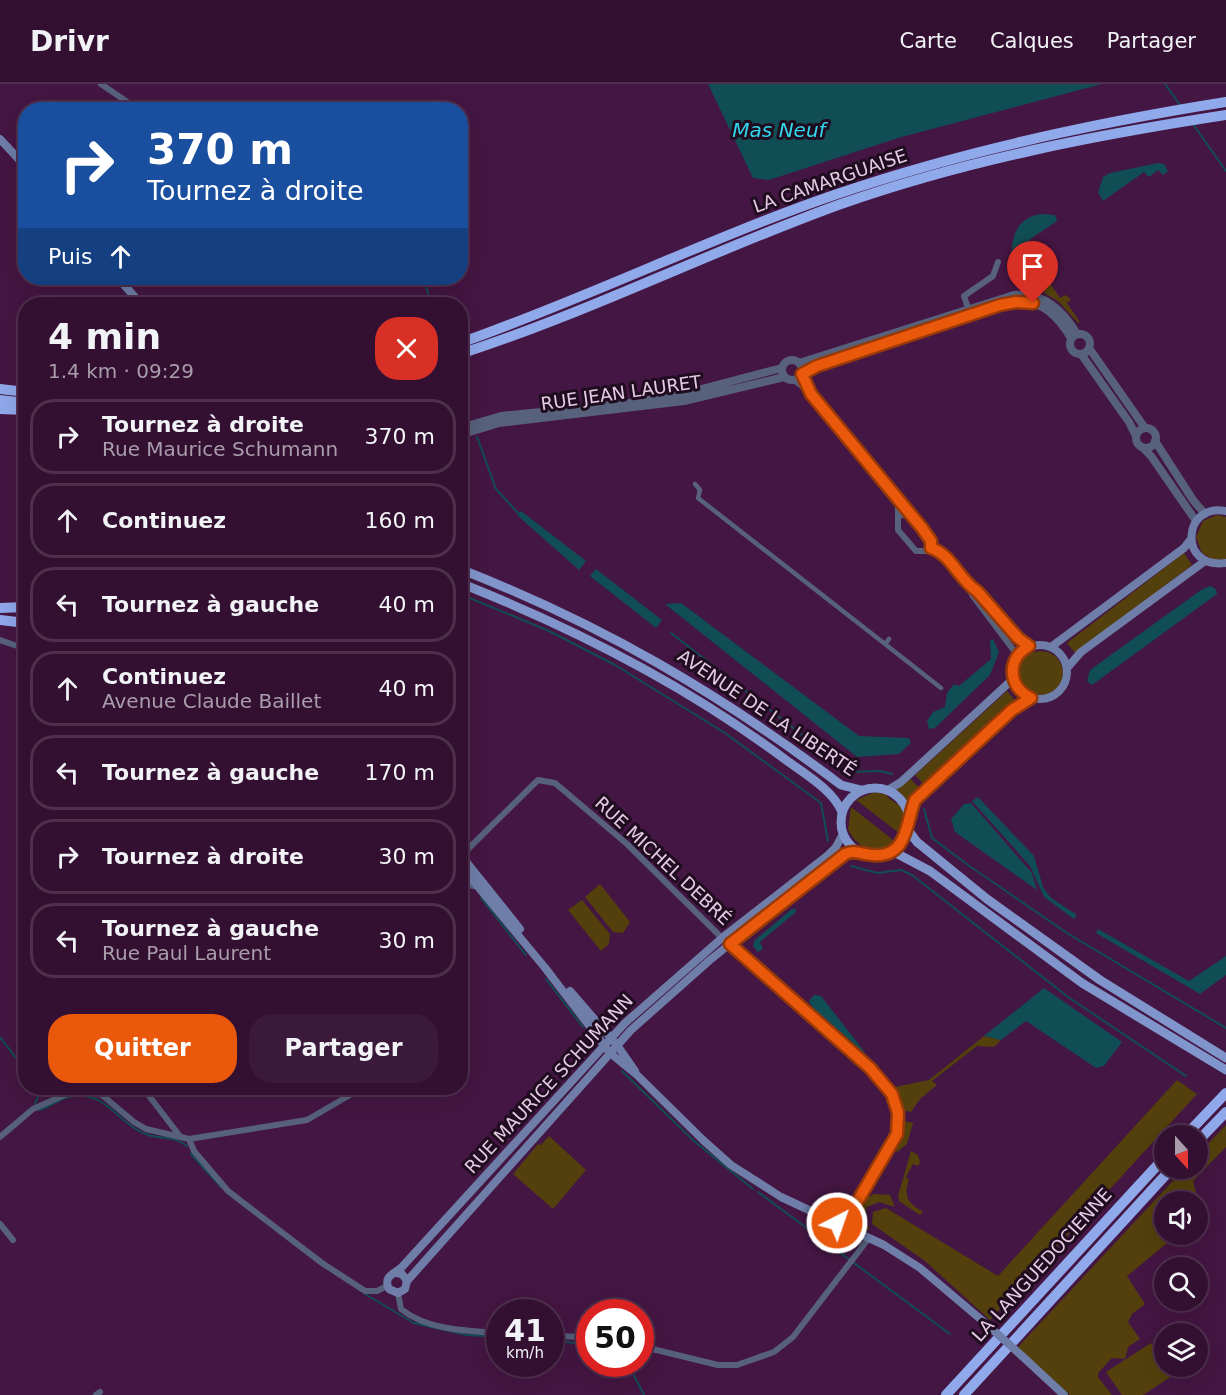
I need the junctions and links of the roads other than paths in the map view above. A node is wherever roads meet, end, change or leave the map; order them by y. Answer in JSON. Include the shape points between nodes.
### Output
{"nodes":[{"id":1,"x":101,"y":84,"type":"edge"},
{"id":2,"x":127,"y":102,"type":"edge"},
{"id":3,"x":1226,"y":102,"type":"edge"},
{"id":4,"x":1226,"y":115,"type":"edge"},
{"id":5,"x":0,"y":138,"type":"edge"},
{"id":6,"x":18,"y":158,"type":"edge"},
{"id":7,"x":998,"y":262,"type":"dead end"},
{"id":8,"x":124,"y":285,"type":"edge"},
{"id":9,"x":135,"y":297,"type":"edge"},
{"id":10,"x":968,"y":308,"type":"junction"},
{"id":11,"x":1074,"y":336,"type":"junction"},
{"id":12,"x":468,"y":339,"type":"edge"},
{"id":13,"x":1089,"y":348,"type":"junction"},
{"id":14,"x":468,"y":351,"type":"edge"},
{"id":15,"x":1080,"y":354,"type":"junction"},
{"id":16,"x":799,"y":363,"type":"junction"},
{"id":17,"x":783,"y":373,"type":"junction"},
{"id":18,"x":802,"y":373,"type":"junction"},
{"id":19,"x":794,"y":380,"type":"junction"},
{"id":20,"x":0,"y":389,"type":"edge"},
{"id":21,"x":18,"y":391,"type":"edge"},
{"id":22,"x":811,"y":394,"type":"junction"},
{"id":23,"x":0,"y":400,"type":"edge"},
{"id":24,"x":18,"y":402,"type":"edge"},
{"id":25,"x":0,"y":410,"type":"edge"},
{"id":26,"x":18,"y":410,"type":"edge"},
{"id":27,"x":468,"y":426,"type":"edge"},
{"id":28,"x":1145,"y":428,"type":"junction"},
{"id":29,"x":468,"y":433,"type":"edge"},
{"id":30,"x":1136,"y":436,"type":"junction"},
{"id":31,"x":1155,"y":441,"type":"junction"},
{"id":32,"x":1142,"y":447,"type":"junction"},
{"id":33,"x":694,"y":484,"type":"dead end"},
{"id":34,"x":898,"y":498,"type":"junction"},
{"id":35,"x":1226,"y":511,"type":"edge"},
{"id":36,"x":910,"y":513,"type":"junction"},
{"id":37,"x":1205,"y":513,"type":"junction"},
{"id":38,"x":898,"y":516,"type":"junction"},
{"id":39,"x":1196,"y":521,"type":"junction"},
{"id":40,"x":1191,"y":539,"type":"junction"},
{"id":41,"x":931,"y":548,"type":"junction"},
{"id":42,"x":1205,"y":561,"type":"junction"},
{"id":43,"x":1226,"y":563,"type":"edge"},
{"id":44,"x":468,"y":572,"type":"edge"},
{"id":45,"x":468,"y":586,"type":"edge"},
{"id":46,"x":969,"y":586,"type":"junction"},
{"id":47,"x":18,"y":607,"type":"edge"},
{"id":48,"x":0,"y":608,"type":"edge"},
{"id":49,"x":0,"y":620,"type":"edge"},
{"id":50,"x":18,"y":622,"type":"edge"},
{"id":51,"x":0,"y":640,"type":"edge"},
{"id":52,"x":18,"y":646,"type":"edge"},
{"id":53,"x":1029,"y":646,"type":"junction"},
{"id":54,"x":1051,"y":647,"type":"junction"},
{"id":55,"x":1018,"y":656,"type":"junction"},
{"id":56,"x":1067,"y":668,"type":"junction"},
{"id":57,"x":1013,"y":679,"type":"junction"},
{"id":58,"x":941,"y":688,"type":"dead end"},
{"id":59,"x":1031,"y":698,"type":"junction"},
{"id":60,"x":861,"y":790,"type":"junction"},
{"id":61,"x":888,"y":790,"type":"junction"},
{"id":62,"x":842,"y":812,"type":"junction"},
{"id":63,"x":909,"y":815,"type":"junction"},
{"id":64,"x":908,"y":830,"type":"junction"},
{"id":65,"x":843,"y":834,"type":"junction"},
{"id":66,"x":468,"y":850,"type":"edge"},
{"id":67,"x":858,"y":851,"type":"junction"},
{"id":68,"x":892,"y":851,"type":"junction"},
{"id":69,"x":468,"y":868,"type":"edge"},
{"id":70,"x":468,"y":870,"type":"edge"},
{"id":71,"x":468,"y":885,"type":"edge"},
{"id":72,"x":479,"y":887,"type":"junction"},
{"id":73,"x":726,"y":941,"type":"junction"},
{"id":74,"x":610,"y":1037,"type":"junction"},
{"id":75,"x":618,"y":1045,"type":"junction"},
{"id":76,"x":603,"y":1046,"type":"junction"},
{"id":77,"x":610,"y":1053,"type":"junction"},
{"id":78,"x":1223,"y":1056,"type":"edge"},
{"id":79,"x":1226,"y":1070,"type":"edge"},
{"id":80,"x":637,"y":1075,"type":"junction"},
{"id":81,"x":1226,"y":1094,"type":"edge"},
{"id":82,"x":64,"y":1095,"type":"edge"},
{"id":83,"x":102,"y":1095,"type":"edge"},
{"id":84,"x":148,"y":1095,"type":"edge"},
{"id":85,"x":350,"y":1095,"type":"edge"},
{"id":86,"x":1226,"y":1112,"type":"edge"},
{"id":87,"x":1196,"y":1125,"type":"edge"},
{"id":88,"x":1208,"y":1131,"type":"edge"},
{"id":89,"x":179,"y":1135,"type":"junction"},
{"id":90,"x":0,"y":1137,"type":"edge"},
{"id":91,"x":189,"y":1139,"type":"junction"},
{"id":92,"x":1154,"y":1169,"type":"edge"},
{"id":93,"x":1162,"y":1179,"type":"edge"},
{"id":94,"x":0,"y":1224,"type":"edge"},
{"id":95,"x":843,"y":1226,"type":"junction"},
{"id":96,"x":869,"y":1238,"type":"junction"},
{"id":97,"x":13,"y":1240,"type":"dead end"},
{"id":98,"x":396,"y":1273,"type":"junction"},
{"id":99,"x":407,"y":1281,"type":"junction"},
{"id":100,"x":387,"y":1286,"type":"junction"},
{"id":101,"x":398,"y":1293,"type":"junction"},
{"id":102,"x":486,"y":1331,"type":"edge"},
{"id":103,"x":654,"y":1349,"type":"edge"},
{"id":104,"x":946,"y":1395,"type":"edge"},
{"id":105,"x":964,"y":1395,"type":"edge"},
{"id":106,"x":1064,"y":1395,"type":"edge"}],
"edges":[{"from":1,"to":2,"type":"street"},
{"from":3,"to":12,"type":"highway","name":"LA CAMARGUAISE","via":[[981,151],[836,194]]},
{"from":4,"to":14,"type":"highway","name":"LA CAMARGUAISE","via":[[1050,146],[882,191],[745,240]]},
{"from":5,"to":6,"type":"main road"},
{"from":7,"to":10,"type":"street","via":[[993,276],[964,296]]},
{"from":8,"to":9,"type":"main road"},
{"from":10,"to":11,"type":"street","via":[[1027,294],[1054,306]]},
{"from":10,"to":16,"type":"street"},
{"from":11,"to":13,"type":"street","via":[[1087,337]]},
{"from":11,"to":15,"type":"street","via":[[1071,348]]},
{"from":11,"to":18,"type":"street","via":[[1047,309],[1016,302]]},
{"from":13,"to":15,"type":"street"},
{"from":13,"to":28,"type":"street"},
{"from":15,"to":30,"type":"street"},
{"from":16,"to":17,"type":"street","via":[[789,361]]},
{"from":16,"to":18,"type":"street"},
{"from":17,"to":19,"type":"street"},
{"from":17,"to":27,"type":"street","name":"RUE JEAN LAURET","via":[[675,396],[501,416]]},
{"from":17,"to":29,"type":"street","name":"RUE JEAN LAURET","via":[[684,401],[499,423]]},
{"from":18,"to":19,"type":"street"},
{"from":18,"to":22,"type":"street"},
{"from":19,"to":22,"type":"street"},
{"from":20,"to":21,"type":"highway"},
{"from":22,"to":34,"type":"street"},
{"from":23,"to":24,"type":"highway"},
{"from":25,"to":26,"type":"highway"},
{"from":28,"to":30,"type":"street"},
{"from":28,"to":31,"type":"street","via":[[1154,432]]},
{"from":30,"to":32,"type":"street"},
{"from":31,"to":32,"type":"street","via":[[1152,446]]},
{"from":31,"to":37,"type":"street"},
{"from":32,"to":39,"type":"street"},
{"from":33,"to":58,"type":"street","via":[[700,490],[698,498]]},
{"from":34,"to":36,"type":"street"},
{"from":34,"to":38,"type":"street"},
{"from":35,"to":37,"type":"main road"},
{"from":36,"to":38,"type":"street"},
{"from":36,"to":41,"type":"street","via":[[931,541]]},
{"from":37,"to":39,"type":"main road"},
{"from":38,"to":41,"type":"street","via":[[898,530],[916,551]]},
{"from":39,"to":40,"type":"main road"},
{"from":40,"to":42,"type":"main road","via":[[1195,552]]},
{"from":40,"to":54,"type":"main road"},
{"from":41,"to":46,"type":"street","via":[[940,551]]},
{"from":42,"to":43,"type":"main road"},
{"from":42,"to":56,"type":"main road","via":[[1086,648]]},
{"from":44,"to":60,"type":"main road","name":"AVENUE DE LA LIBERTÉ","via":[[537,600],[625,643],[729,705],[842,785]]},
{"from":45,"to":62,"type":"main road","name":"AVENUE DE LA LIBERTÉ","via":[[562,626],[673,685],[769,747],[825,791]]},
{"from":46,"to":53,"type":"street"},
{"from":46,"to":55,"type":"street"},
{"from":47,"to":48,"type":"highway"},
{"from":49,"to":50,"type":"highway"},
{"from":51,"to":52,"type":"street"},
{"from":53,"to":54,"type":"main road"},
{"from":53,"to":55,"type":"main road"},
{"from":54,"to":56,"type":"main road","via":[[1061,655]]},
{"from":55,"to":57,"type":"main road"},
{"from":56,"to":59,"type":"main road","via":[[1058,692],[1045,699]]},
{"from":57,"to":59,"type":"main road","via":[[1018,689]]},
{"from":57,"to":61,"type":"main road"},
{"from":59,"to":63,"type":"main road","via":[[1012,710],[945,771],[915,800]]},
{"from":60,"to":61,"type":"main road"},
{"from":60,"to":62,"type":"main road"},
{"from":61,"to":63,"type":"main road","via":[[900,798]]},
{"from":62,"to":65,"type":"main road"},
{"from":63,"to":64,"type":"main road"},
{"from":64,"to":68,"type":"main road"},
{"from":64,"to":78,"type":"main road","via":[[917,842],[1059,951]]},
{"from":65,"to":67,"type":"main road"},
{"from":65,"to":73,"type":"main road","name":"RUE MAURICE SCHUMANN","via":[[836,848]]},
{"from":66,"to":73,"type":"street","name":"RUE MICHEL DEBRÉ","via":[[535,781],[549,780],[627,844]]},
{"from":67,"to":68,"type":"main road","via":[[871,855]]},
{"from":67,"to":73,"type":"main road","name":"RUE MAURICE SCHUMANN","via":[[836,859]]},
{"from":68,"to":79,"type":"main road","via":[[930,871],[1082,982]]},
{"from":69,"to":74,"type":"main road"},
{"from":70,"to":72,"type":"main road"},
{"from":71,"to":72,"type":"street"},
{"from":72,"to":76,"type":"main road"},
{"from":73,"to":74,"type":"main road","name":"RUE MAURICE SCHUMANN"},
{"from":73,"to":75,"type":"main road","name":"RUE MAURICE SCHUMANN"},
{"from":73,"to":95,"type":"street","name":"RUE MICHEL DEBRÉ","via":[[870,1068],[892,1094],[898,1113],[897,1134]]},
{"from":74,"to":75,"type":"main road"},
{"from":74,"to":76,"type":"main road","name":"RUE MAURICE SCHUMANN"},
{"from":75,"to":77,"type":"main road","name":"RUE MAURICE SCHUMANN"},
{"from":75,"to":80,"type":"main road"},
{"from":76,"to":77,"type":"main road"},
{"from":76,"to":98,"type":"main road","name":"RUE MAURICE SCHUMANN"},
{"from":77,"to":80,"type":"main road"},
{"from":77,"to":99,"type":"main road","name":"RUE MAURICE SCHUMANN"},
{"from":80,"to":95,"type":"main road","via":[[731,1164],[781,1197]]},
{"from":81,"to":87,"type":"highway"},
{"from":82,"to":90,"type":"street","via":[[33,1109]]},
{"from":83,"to":89,"type":"street","via":[[146,1129]]},
{"from":84,"to":89,"type":"street"},
{"from":85,"to":91,"type":"street","via":[[307,1120]]},
{"from":86,"to":88,"type":"highway"},
{"from":89,"to":91,"type":"street"},
{"from":91,"to":100,"type":"street","via":[[194,1151],[228,1191],[322,1263],[365,1291]]},
{"from":92,"to":104,"type":"highway","name":"LA LANGUEDOCIENNE"},
{"from":93,"to":105,"type":"highway","name":"LA LANGUEDOCIENNE"},
{"from":94,"to":97,"type":"street"},
{"from":95,"to":96,"type":"main road"},
{"from":96,"to":103,"type":"street","via":[[793,1337],[774,1352],[737,1365],[718,1365]]},
{"from":96,"to":106,"type":"main road","bridge":true,"via":[[920,1268]]},
{"from":98,"to":99,"type":"main road"},
{"from":98,"to":100,"type":"main road","via":[[388,1278]]},
{"from":99,"to":101,"type":"main road","via":[[405,1289]]},
{"from":100,"to":101,"type":"main road"},
{"from":101,"to":102,"type":"street","via":[[401,1309],[412,1318]]}]}
